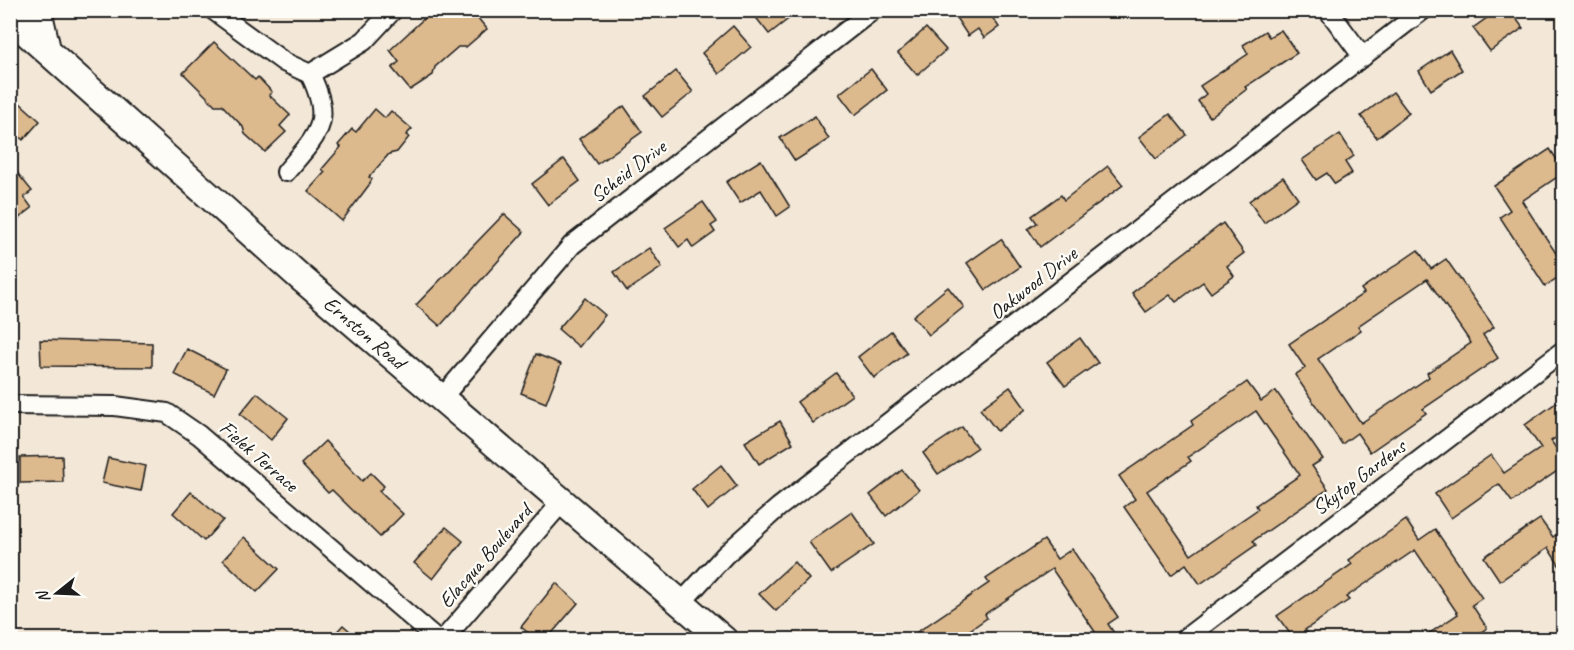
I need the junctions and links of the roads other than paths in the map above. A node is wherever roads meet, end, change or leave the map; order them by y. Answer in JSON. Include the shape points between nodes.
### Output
{"nodes":[{"id":1,"x":38,"y":10,"type":"edge"},
{"id":2,"x":213,"y":10,"type":"edge"},
{"id":3,"x":393,"y":10,"type":"edge"},
{"id":4,"x":873,"y":10,"type":"edge"},
{"id":5,"x":1328,"y":10,"type":"edge"},
{"id":6,"x":1423,"y":10,"type":"edge"},
{"id":7,"x":10,"y":18,"type":"edge"},
{"id":8,"x":47,"y":49,"type":"junction"},
{"id":9,"x":1363,"y":57,"type":"junction"},
{"id":10,"x":310,"y":74,"type":"junction"},
{"id":11,"x":286,"y":172,"type":"dead end"},
{"id":12,"x":1563,"y":350,"type":"edge"},
{"id":13,"x":441,"y":399,"type":"junction"},
{"id":14,"x":10,"y":405,"type":"edge"},
{"id":15,"x":562,"y":502,"type":"junction"},
{"id":16,"x":681,"y":603,"type":"junction"},
{"id":17,"x":440,"y":639,"type":"edge"},
{"id":18,"x":724,"y":639,"type":"edge"},
{"id":19,"x":1183,"y":639,"type":"edge"}],
"edges":[{"from":1,"to":8,"type":"street"},
{"from":2,"to":10,"type":"street","via":[[285,62]]},
{"from":3,"to":10,"type":"street","via":[[364,41]]},
{"from":4,"to":13,"type":"street","name":"Scheid Drive","via":[[572,245]]},
{"from":5,"to":9,"type":"street"},
{"from":6,"to":9,"type":"street","name":"Oakwood Drive"},
{"from":7,"to":8,"type":"street","name":"Ernston Road"},
{"from":8,"to":13,"type":"street","name":"Ernston Road"},
{"from":9,"to":16,"type":"street","name":"Oakwood Drive","via":[[779,507],[725,555]]},
{"from":10,"to":11,"type":"street","via":[[320,95],[322,115],[317,135]]},
{"from":12,"to":19,"type":"street","name":"Skytop Gardens"},
{"from":13,"to":15,"type":"street","name":"Ernston Road"},
{"from":14,"to":17,"type":"street","name":"Fielek Terrace","via":[[115,406],[166,413],[200,435]]},
{"from":15,"to":16,"type":"street","name":"Ernston Road"},
{"from":15,"to":17,"type":"street","name":"Elacqua Boulevard"},
{"from":16,"to":18,"type":"street","name":"Ernston Road"}]}
